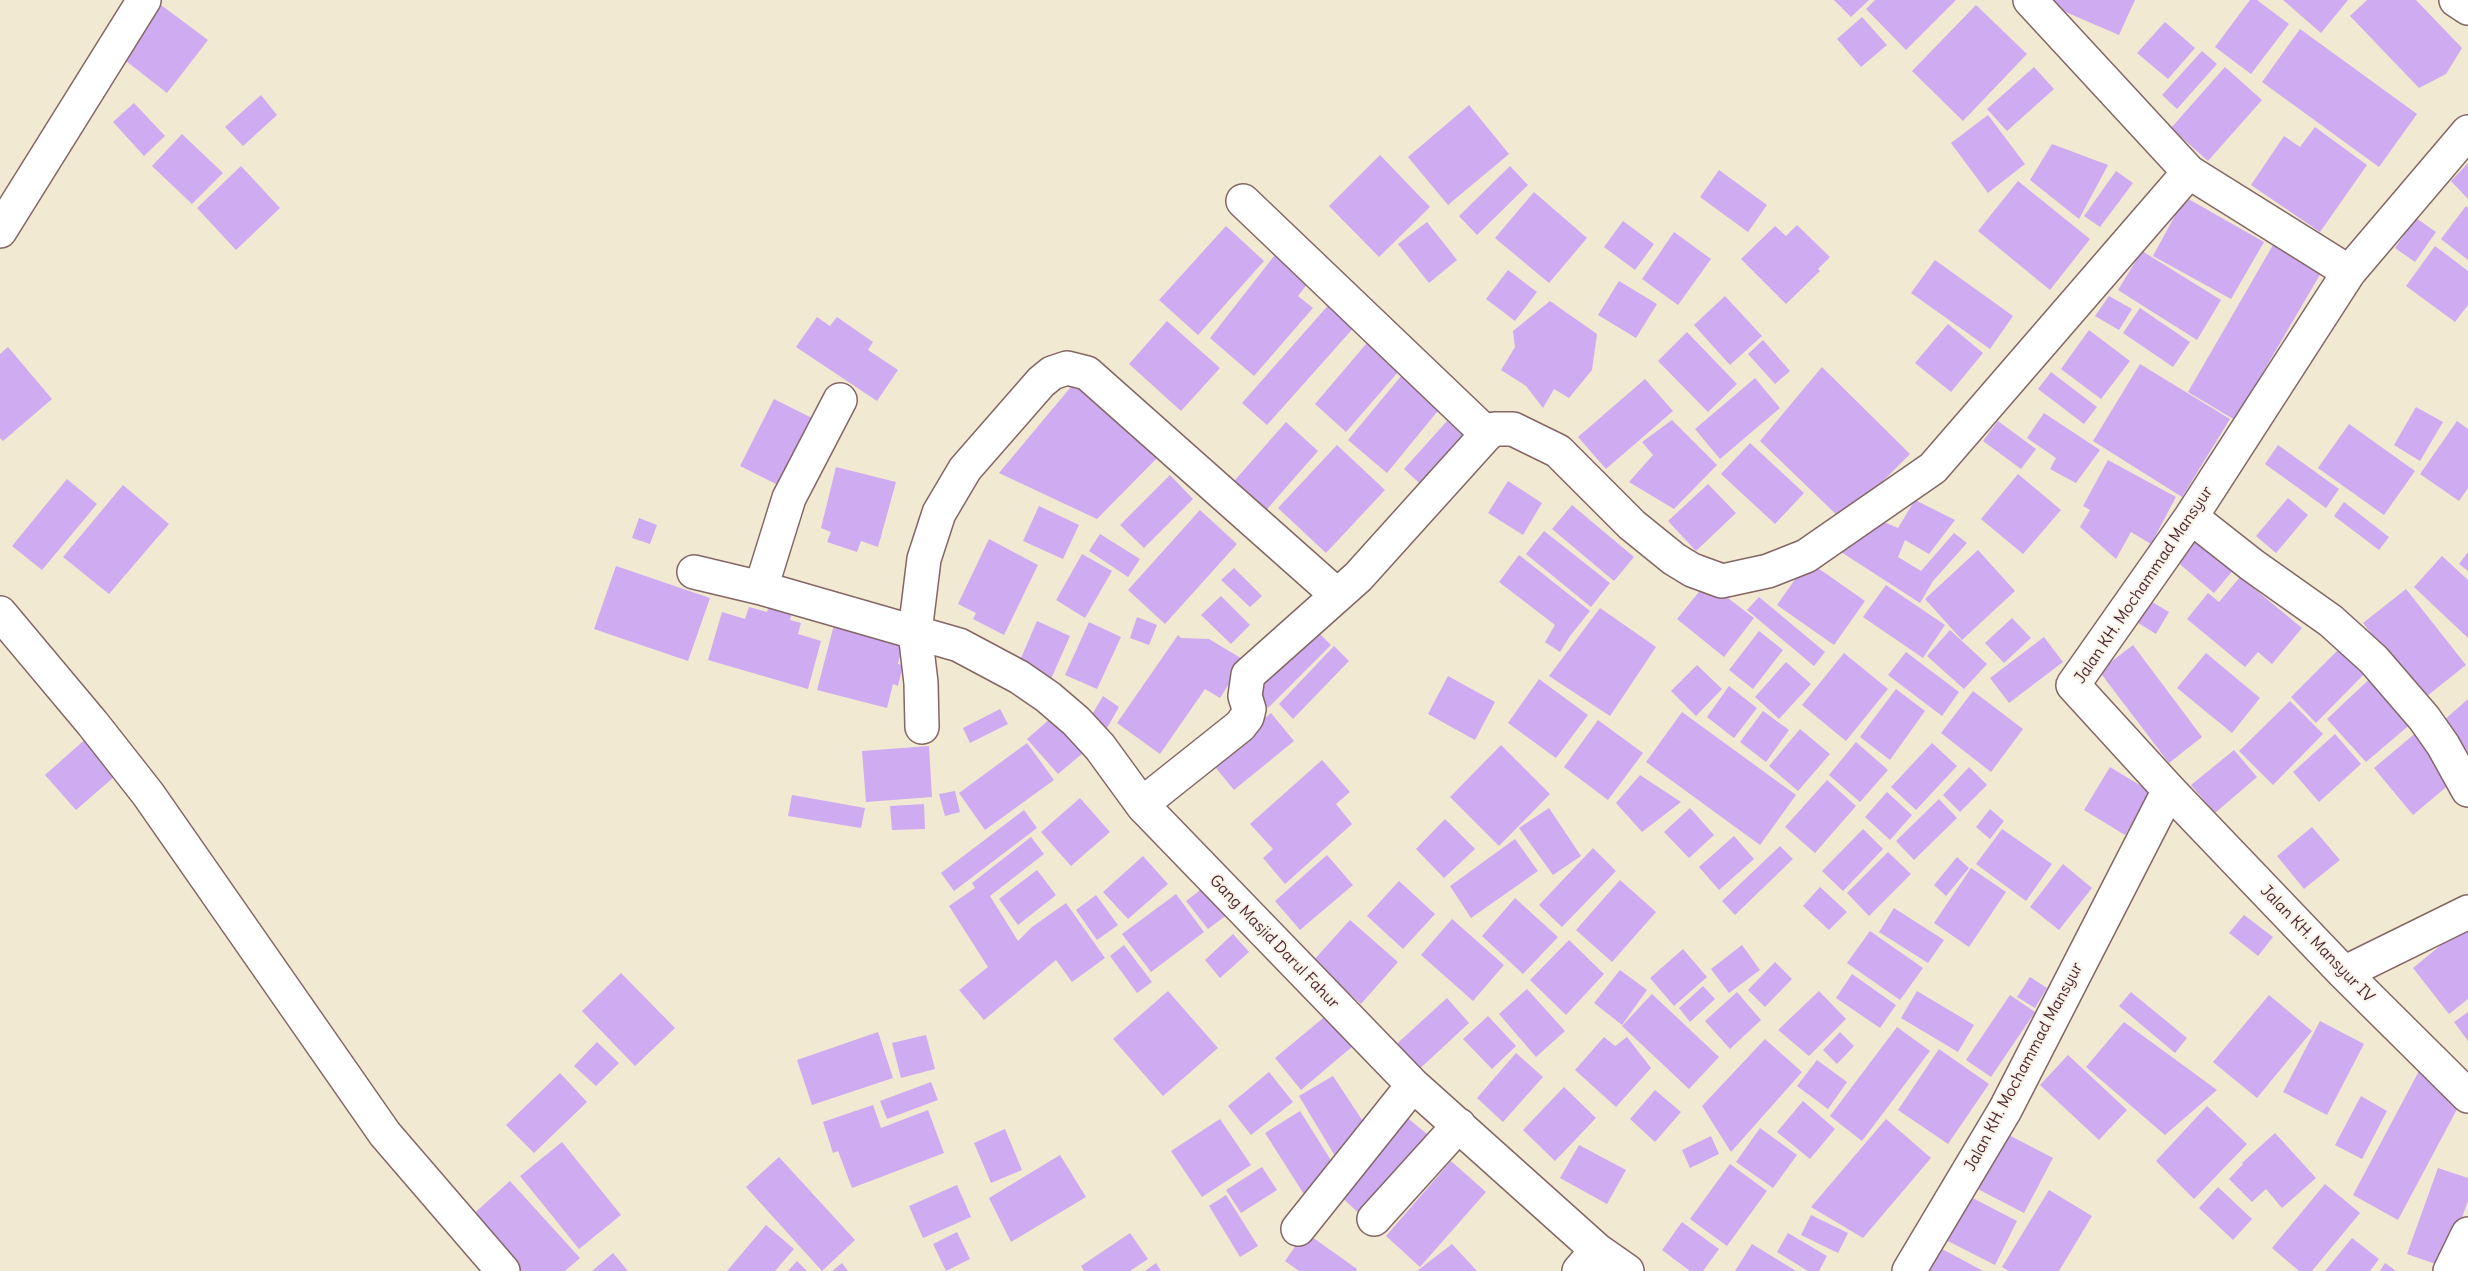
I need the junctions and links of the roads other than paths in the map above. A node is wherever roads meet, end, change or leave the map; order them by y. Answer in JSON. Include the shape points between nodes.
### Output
{"nodes":[{"id":1,"x":144,"y":0,"type":"edge"},
{"id":2,"x":2030,"y":0,"type":"edge"},
{"id":3,"x":2456,"y":0,"type":"edge"},
{"id":4,"x":2468,"y":8,"type":"edge"},
{"id":5,"x":2468,"y":132,"type":"edge"},
{"id":6,"x":2189,"y":172,"type":"junction"},
{"id":7,"x":1243,"y":201,"type":"dead end"},
{"id":8,"x":0,"y":231,"type":"edge"},
{"id":9,"x":2349,"y":272,"type":"junction"},
{"id":10,"x":840,"y":400,"type":"dead end"},
{"id":11,"x":1487,"y":434,"type":"junction"},
{"id":12,"x":2191,"y":517,"type":"junction"},
{"id":13,"x":694,"y":572,"type":"dead end"},
{"id":14,"x":761,"y":588,"type":"junction"},
{"id":15,"x":1337,"y":595,"type":"junction"},
{"id":16,"x":0,"y":613,"type":"edge"},
{"id":17,"x":915,"y":632,"type":"junction"},
{"id":18,"x":922,"y":727,"type":"dead end"},
{"id":19,"x":2169,"y":790,"type":"junction"},
{"id":20,"x":2468,"y":790,"type":"edge"},
{"id":21,"x":1142,"y":804,"type":"junction"},
{"id":22,"x":2468,"y":912,"type":"edge"},
{"id":23,"x":2344,"y":973,"type":"junction"},
{"id":24,"x":1413,"y":1085,"type":"junction"},
{"id":25,"x":2468,"y":1096,"type":"edge"},
{"id":26,"x":1459,"y":1125,"type":"junction"},
{"id":27,"x":1374,"y":1219,"type":"dead end"},
{"id":28,"x":1299,"y":1229,"type":"dead end"},
{"id":29,"x":2468,"y":1234,"type":"edge"},
{"id":30,"x":1588,"y":1261,"type":"edge"},
{"id":31,"x":503,"y":1271,"type":"edge"},
{"id":32,"x":1628,"y":1271,"type":"edge"},
{"id":33,"x":1909,"y":1271,"type":"edge"},
{"id":34,"x":2450,"y":1271,"type":"edge"}],
"edges":[{"from":1,"to":8,"type":"street"},
{"from":2,"to":6,"type":"street"},
{"from":3,"to":4,"type":"street"},
{"from":5,"to":9,"type":"street","name":"Jalan KH. Mochammad Mansyur"},
{"from":6,"to":9,"type":"street"},
{"from":6,"to":11,"type":"street","via":[[1933,468],[1806,556],[1768,571],[1722,581],[1692,570],[1632,525],[1558,451],[1513,429],[1494,429]]},
{"from":7,"to":11,"type":"street"},
{"from":9,"to":12,"type":"street","name":"Jalan KH. Mochammad Mansyur"},
{"from":10,"to":14,"type":"street","via":[[789,498]]},
{"from":11,"to":15,"type":"street","via":[[1358,577]]},
{"from":12,"to":19,"type":"street","name":"Jalan KH. Mochammad Mansyur","via":[[2073,685]]},
{"from":12,"to":20,"type":"street","via":[[2331,621],[2374,660],[2424,718]]},
{"from":13,"to":14,"type":"street","name":"Gang Masjid Darul Fahur"},
{"from":14,"to":17,"type":"street","name":"Gang Masjid Darul Fahur"},
{"from":15,"to":17,"type":"street","via":[[1087,373],[1067,368],[1041,382],[965,469],[939,513],[924,559]]},
{"from":15,"to":21,"type":"street","via":[[1248,675],[1245,696],[1249,709],[1240,726]]},
{"from":16,"to":31,"type":"street","via":[[148,794],[386,1134]]},
{"from":17,"to":18,"type":"street"},
{"from":17,"to":21,"type":"street","name":"Gang Masjid Darul Fahur","via":[[959,645],[1048,697],[1100,747]]},
{"from":19,"to":23,"type":"street","name":"Jalan KH. Mansyur IV"},
{"from":19,"to":33,"type":"street","name":"Jalan KH. Mochammad Mansyur","via":[[2005,1110]]},
{"from":21,"to":24,"type":"street","name":"Gang Masjid Darul Fahur"},
{"from":22,"to":23,"type":"street"},
{"from":23,"to":25,"type":"street","name":"Jalan KH. Mansyur IV"},
{"from":24,"to":26,"type":"street","name":"Gang Masjid Darul Fahur"},
{"from":24,"to":28,"type":"street"},
{"from":26,"to":27,"type":"street"},
{"from":26,"to":30,"type":"street","name":"Gang Masjid Darul Fahur"},
{"from":29,"to":34,"type":"street"},
{"from":30,"to":32,"type":"street","name":"Gang Masjid Darul Fahur"}]}
